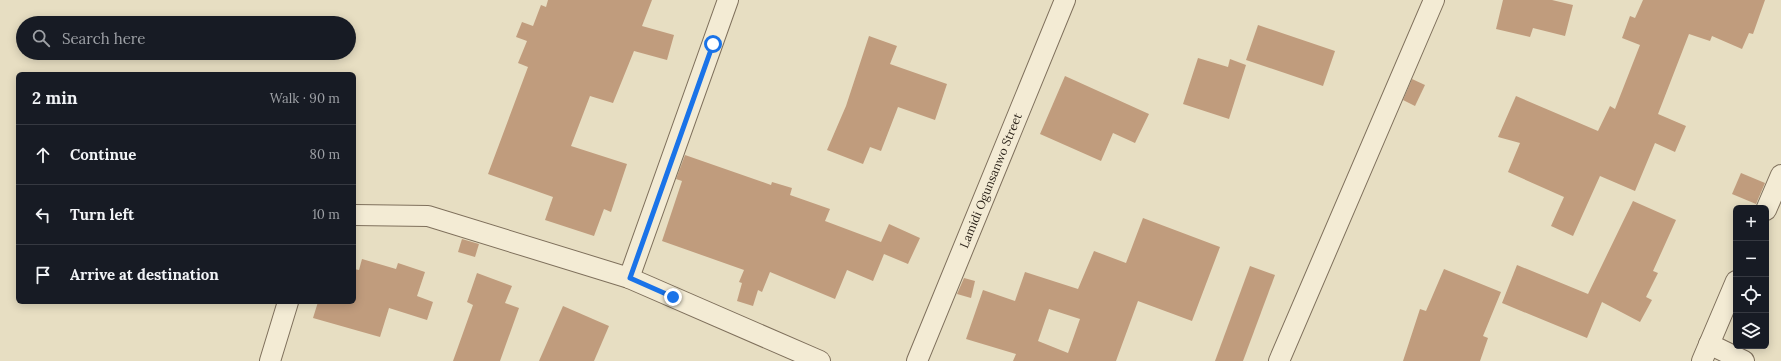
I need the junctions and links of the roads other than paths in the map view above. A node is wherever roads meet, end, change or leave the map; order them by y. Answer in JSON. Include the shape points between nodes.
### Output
{"nodes":[{"id":1,"x":728,"y":0,"type":"edge"},
{"id":2,"x":1065,"y":0,"type":"edge"},
{"id":3,"x":1434,"y":0,"type":"edge"},
{"id":4,"x":1781,"y":175,"type":"edge"},
{"id":5,"x":1768,"y":205,"type":"edge"},
{"id":6,"x":356,"y":215,"type":"edge"},
{"id":7,"x":630,"y":278,"type":"junction"},
{"id":8,"x":1733,"y":288,"type":"edge"},
{"id":9,"x":287,"y":304,"type":"edge"},
{"id":10,"x":1705,"y":352,"type":"edge"},
{"id":11,"x":270,"y":361,"type":"edge"},
{"id":12,"x":820,"y":361,"type":"edge"},
{"id":13,"x":917,"y":361,"type":"edge"},
{"id":14,"x":1279,"y":361,"type":"edge"},
{"id":15,"x":1744,"y":361,"type":"edge"}],
"edges":[{"from":1,"to":7,"type":"street"},
{"from":2,"to":13,"type":"street","name":"Lamidi Ogunsanwo Street"},
{"from":3,"to":14,"type":"street"},
{"from":4,"to":5,"type":"street"},
{"from":6,"to":7,"type":"street","via":[[428,216]]},
{"from":7,"to":12,"type":"street"},
{"from":8,"to":10,"type":"street"},
{"from":9,"to":11,"type":"street"},
{"from":10,"to":15,"type":"street"}]}
